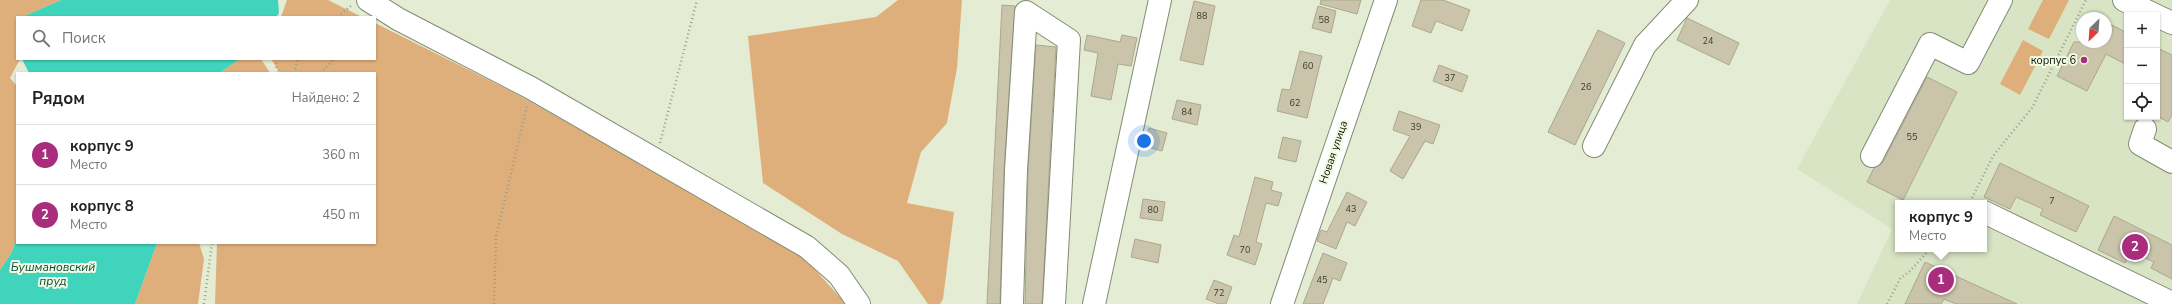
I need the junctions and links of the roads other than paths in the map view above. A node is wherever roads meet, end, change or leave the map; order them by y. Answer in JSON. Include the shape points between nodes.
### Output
{"nodes":[{"id":1,"x":1160,"y":0,"type":"edge"},
{"id":2,"x":1386,"y":0,"type":"edge"},
{"id":3,"x":1687,"y":0,"type":"edge"},
{"id":4,"x":2001,"y":0,"type":"edge"},
{"id":5,"x":2124,"y":0,"type":"edge"},
{"id":6,"x":360,"y":2,"type":"edge"},
{"id":7,"x":2150,"y":12,"type":"edge"},
{"id":8,"x":2160,"y":17,"type":"edge"},
{"id":9,"x":2172,"y":23,"type":"edge"},
{"id":10,"x":2145,"y":129,"type":"dead end"},
{"id":11,"x":1594,"y":146,"type":"dead end"},
{"id":12,"x":1872,"y":156,"type":"dead end"},
{"id":13,"x":2172,"y":162,"type":"edge"},
{"id":14,"x":1987,"y":213,"type":"edge"},
{"id":15,"x":2172,"y":303,"type":"edge"},
{"id":16,"x":859,"y":304,"type":"edge"},
{"id":17,"x":1012,"y":304,"type":"edge"},
{"id":18,"x":1054,"y":304,"type":"edge"},
{"id":19,"x":1094,"y":304,"type":"edge"},
{"id":20,"x":1282,"y":304,"type":"edge"}],
"edges":[{"from":1,"to":19,"type":"street"},
{"from":2,"to":20,"type":"street","name":"Новая улица"},
{"from":3,"to":11,"type":"street","via":[[1645,45]]},
{"from":4,"to":12,"type":"street","via":[[1968,62],[1930,44]]},
{"from":5,"to":7,"type":"street"},
{"from":6,"to":16,"type":"street","via":[[531,88],[807,247],[838,275]]},
{"from":8,"to":9,"type":"street"},
{"from":10,"to":13,"type":"street","via":[[2140,144]]},
{"from":14,"to":15,"type":"street"},
{"from":17,"to":18,"type":"street","via":[[1016,170],[1026,12],[1069,40]]}]}
